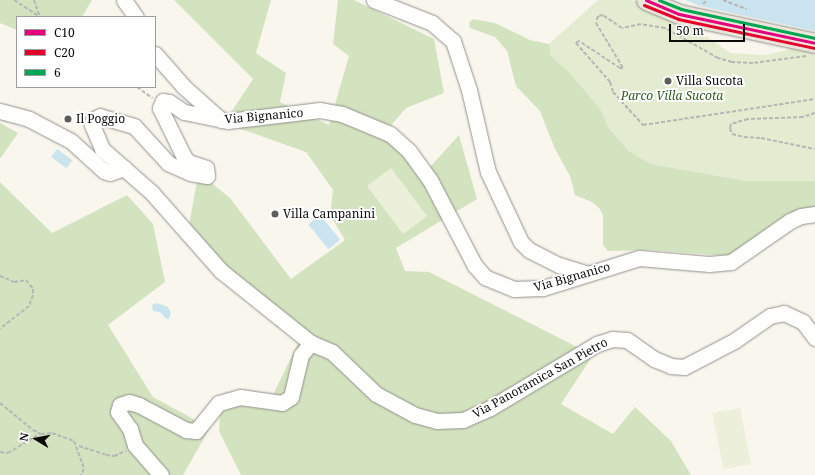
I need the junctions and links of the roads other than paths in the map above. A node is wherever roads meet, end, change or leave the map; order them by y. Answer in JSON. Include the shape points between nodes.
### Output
{"nodes":[{"id":1,"x":124,"y":0,"type":"edge"},
{"id":2,"x":374,"y":0,"type":"edge"},
{"id":3,"x":646,"y":0,"type":"edge"},
{"id":4,"x":135,"y":16,"type":"edge"},
{"id":5,"x":813,"y":49,"type":"edge"},
{"id":6,"x":156,"y":55,"type":"edge"},
{"id":7,"x":0,"y":111,"type":"edge"},
{"id":8,"x":222,"y":121,"type":"junction"},
{"id":9,"x":124,"y":168,"type":"junction"},
{"id":10,"x":815,"y":214,"type":"edge"},
{"id":11,"x":586,"y":273,"type":"junction"},
{"id":12,"x":815,"y":338,"type":"edge"},
{"id":13,"x":311,"y":343,"type":"junction"},
{"id":14,"x":161,"y":475,"type":"edge"}],
"edges":[{"from":1,"to":4,"type":"street"},
{"from":2,"to":11,"type":"street","via":[[432,23],[453,41],[469,90],[488,172],[521,242],[529,250],[559,265]]},
{"from":3,"to":5,"type":"main road","via":[[679,14]]},
{"from":6,"to":8,"type":"street","via":[[184,87]]},
{"from":7,"to":9,"type":"street","via":[[29,119],[71,141],[104,171],[110,173]]},
{"from":8,"to":9,"type":"street","name":"Via Bignanico","via":[[184,112],[169,102],[163,101],[160,108],[184,158],[206,168],[207,176],[190,173],[168,163],[134,126],[96,116],[92,125],[102,149]]},
{"from":8,"to":11,"type":"street","name":"Via Bignanico","via":[[327,110],[373,126],[399,140],[421,165],[475,266],[485,277],[514,289],[526,290],[542,288]]},
{"from":9,"to":13,"type":"street","via":[[166,207],[221,271]]},
{"from":10,"to":11,"type":"street","name":"Via Bignanico","via":[[801,216],[790,222],[731,262],[709,264],[639,258]]},
{"from":12,"to":13,"type":"street","name":"Via Panoramica San Pietro","via":[[803,322],[784,313],[770,316],[734,340],[684,367],[670,366],[654,359],[627,340],[612,339],[597,344],[490,408],[451,422],[415,415],[376,394],[332,352]]},
{"from":13,"to":14,"type":"street","via":[[301,355],[291,397],[282,403],[240,397],[219,403],[196,431],[186,430],[139,404],[129,402],[120,405],[118,412],[130,429],[135,445]]}]}
